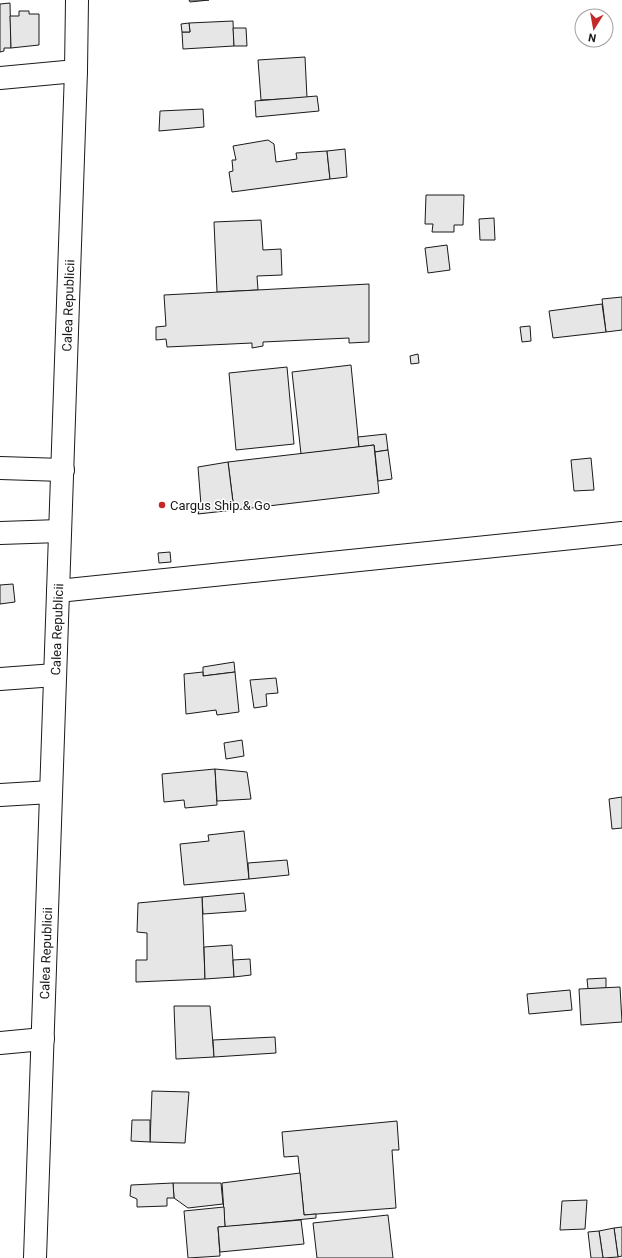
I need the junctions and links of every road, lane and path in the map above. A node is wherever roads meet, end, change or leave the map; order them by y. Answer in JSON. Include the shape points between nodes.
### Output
{"nodes":[{"id":1,"x":78,"y":0,"type":"edge"},
{"id":2,"x":76,"y":71,"type":"junction"},
{"id":3,"x":0,"y":78,"type":"edge"},
{"id":4,"x":0,"y":468,"type":"edge"},
{"id":5,"x":63,"y":470,"type":"junction"},
{"id":6,"x":60,"y":531,"type":"junction"},
{"id":7,"x":0,"y":533,"type":"edge"},
{"id":8,"x":622,"y":533,"type":"edge"},
{"id":9,"x":58,"y":592,"type":"junction"},
{"id":10,"x":55,"y":675,"type":"junction"},
{"id":11,"x":0,"y":679,"type":"edge"},
{"id":12,"x":51,"y":792,"type":"junction"},
{"id":13,"x":0,"y":795,"type":"edge"},
{"id":14,"x":43,"y":1039,"type":"junction"},
{"id":15,"x":0,"y":1043,"type":"edge"},
{"id":16,"x":35,"y":1258,"type":"edge"}],
"edges":[{"from":1,"to":2,"type":"main road","name":"Calea Republicii"},
{"from":2,"to":3,"type":"main road"},
{"from":2,"to":5,"type":"main road","name":"Calea Republicii"},
{"from":4,"to":5,"type":"main road"},
{"from":5,"to":6,"type":"main road","name":"Calea Republicii"},
{"from":6,"to":7,"type":"main road"},
{"from":6,"to":9,"type":"main road","name":"Calea Republicii"},
{"from":8,"to":9,"type":"main road"},
{"from":9,"to":10,"type":"main road","name":"Calea Republicii"},
{"from":10,"to":11,"type":"main road"},
{"from":10,"to":12,"type":"main road","name":"Calea Republicii"},
{"from":12,"to":13,"type":"main road"},
{"from":12,"to":14,"type":"main road","name":"Calea Republicii"},
{"from":14,"to":15,"type":"main road"},
{"from":14,"to":16,"type":"main road","name":"Calea Republicii"}]}
